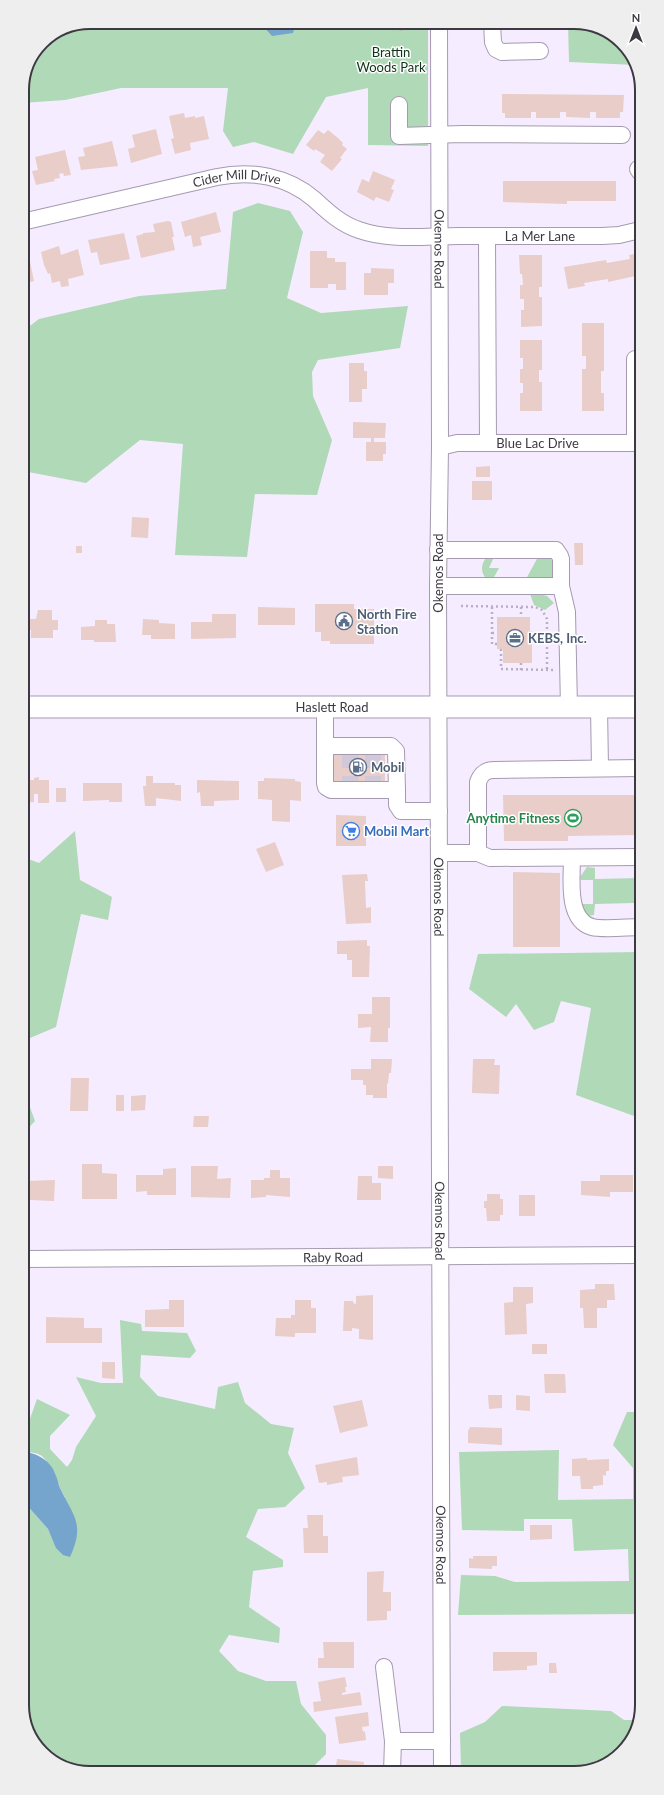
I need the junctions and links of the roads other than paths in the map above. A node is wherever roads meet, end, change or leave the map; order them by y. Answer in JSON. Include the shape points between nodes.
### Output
{"nodes":[{"id":1,"x":439,"y":29,"type":"edge"},
{"id":2,"x":492,"y":29,"type":"edge"},
{"id":3,"x":540,"y":51,"type":"dead end"},
{"id":4,"x":400,"y":105,"type":"dead end"},
{"id":5,"x":439,"y":134,"type":"junction"},
{"id":6,"x":622,"y":135,"type":"dead end"},
{"id":7,"x":29,"y":220,"type":"edge"},
{"id":8,"x":635,"y":231,"type":"edge"},
{"id":9,"x":439,"y":236,"type":"junction"},
{"id":10,"x":487,"y":236,"type":"junction"},
{"id":11,"x":488,"y":443,"type":"junction"},
{"id":12,"x":635,"y":443,"type":"edge"},
{"id":13,"x":440,"y":446,"type":"junction"},
{"id":14,"x":438,"y":550,"type":"junction"},
{"id":15,"x":438,"y":586,"type":"junction"},
{"id":16,"x":561,"y":586,"type":"junction"},
{"id":17,"x":29,"y":707,"type":"edge"},
{"id":18,"x":599,"y":707,"type":"junction"},
{"id":19,"x":635,"y":707,"type":"edge"},
{"id":20,"x":325,"y":708,"type":"junction"},
{"id":21,"x":439,"y":708,"type":"junction"},
{"id":22,"x":569,"y":708,"type":"junction"},
{"id":23,"x":325,"y":746,"type":"junction"},
{"id":24,"x":600,"y":768,"type":"junction"},
{"id":25,"x":635,"y":768,"type":"edge"},
{"id":26,"x":397,"y":790,"type":"junction"},
{"id":27,"x":439,"y":811,"type":"junction"},
{"id":28,"x":439,"y":853,"type":"junction"},
{"id":29,"x":478,"y":853,"type":"junction"},
{"id":30,"x":635,"y":857,"type":"edge"},
{"id":31,"x":572,"y":858,"type":"junction"},
{"id":32,"x":635,"y":927,"type":"edge"},
{"id":33,"x":635,"y":1255,"type":"edge"},
{"id":34,"x":440,"y":1257,"type":"junction"},
{"id":35,"x":29,"y":1259,"type":"edge"},
{"id":36,"x":384,"y":1667,"type":"dead end"},
{"id":37,"x":393,"y":1741,"type":"junction"},
{"id":38,"x":442,"y":1741,"type":"junction"},
{"id":39,"x":392,"y":1766,"type":"edge"},
{"id":40,"x":442,"y":1766,"type":"edge"}],
"edges":[{"from":1,"to":5,"type":"street","name":"Okemos Road"},
{"from":2,"to":3,"type":"street","via":[[493,42],[496,49],[502,52]]},
{"from":4,"to":5,"type":"street","via":[[400,136]]},
{"from":5,"to":6,"type":"street"},
{"from":5,"to":9,"type":"street","name":"Okemos Road"},
{"from":7,"to":9,"type":"street","name":"Cider Mill Drive","via":[[224,175],[245,173],[270,176],[290,184],[309,195],[338,220],[367,233],[387,236]]},
{"from":8,"to":10,"type":"street","name":"La Mer Lane","via":[[602,236]]},
{"from":9,"to":10,"type":"street","name":"La Mer Lane"},
{"from":9,"to":13,"type":"street","name":"Okemos Road"},
{"from":10,"to":11,"type":"street"},
{"from":11,"to":12,"type":"street","name":"Blue Lac Drive"},
{"from":11,"to":13,"type":"street","name":"Blue Lac Drive"},
{"from":13,"to":14,"type":"street","name":"Okemos Road"},
{"from":14,"to":15,"type":"street","name":"Okemos Road"},
{"from":14,"to":16,"type":"street","via":[[556,550],[560,556]]},
{"from":15,"to":16,"type":"street"},
{"from":15,"to":21,"type":"street","name":"Okemos Road"},
{"from":16,"to":22,"type":"street","via":[[567,612]]},
{"from":17,"to":20,"type":"main road","name":"Haslett Road"},
{"from":18,"to":19,"type":"main road","name":"Haslett Road"},
{"from":18,"to":22,"type":"main road","name":"Haslett Road"},
{"from":18,"to":24,"type":"street"},
{"from":20,"to":21,"type":"main road","name":"Haslett Road"},
{"from":20,"to":23,"type":"street"},
{"from":21,"to":22,"type":"main road","name":"Haslett Road"},
{"from":21,"to":27,"type":"street","name":"Okemos Road"},
{"from":23,"to":26,"type":"street","via":[[350,749],[388,746],[394,748]]},
{"from":23,"to":26,"type":"street","via":[[326,787],[331,790],[350,786],[374,786]]},
{"from":24,"to":25,"type":"street"},
{"from":24,"to":29,"type":"street","via":[[486,772],[478,782]]},
{"from":26,"to":27,"type":"street","via":[[397,805],[401,811]]},
{"from":27,"to":28,"type":"street","name":"Okemos Road"},
{"from":28,"to":29,"type":"street"},
{"from":28,"to":34,"type":"street","name":"Okemos Road"},
{"from":29,"to":31,"type":"street","via":[[490,858]]},
{"from":30,"to":31,"type":"street"},
{"from":31,"to":32,"type":"street","via":[[573,902],[576,913],[583,922],[592,927]]},
{"from":33,"to":34,"type":"street","name":"Raby Road"},
{"from":34,"to":35,"type":"street","name":"Raby Road"},
{"from":34,"to":38,"type":"street","name":"Okemos Road"},
{"from":36,"to":37,"type":"street"},
{"from":37,"to":38,"type":"street"},
{"from":37,"to":39,"type":"street"},
{"from":38,"to":40,"type":"street","name":"Okemos Road"}]}
